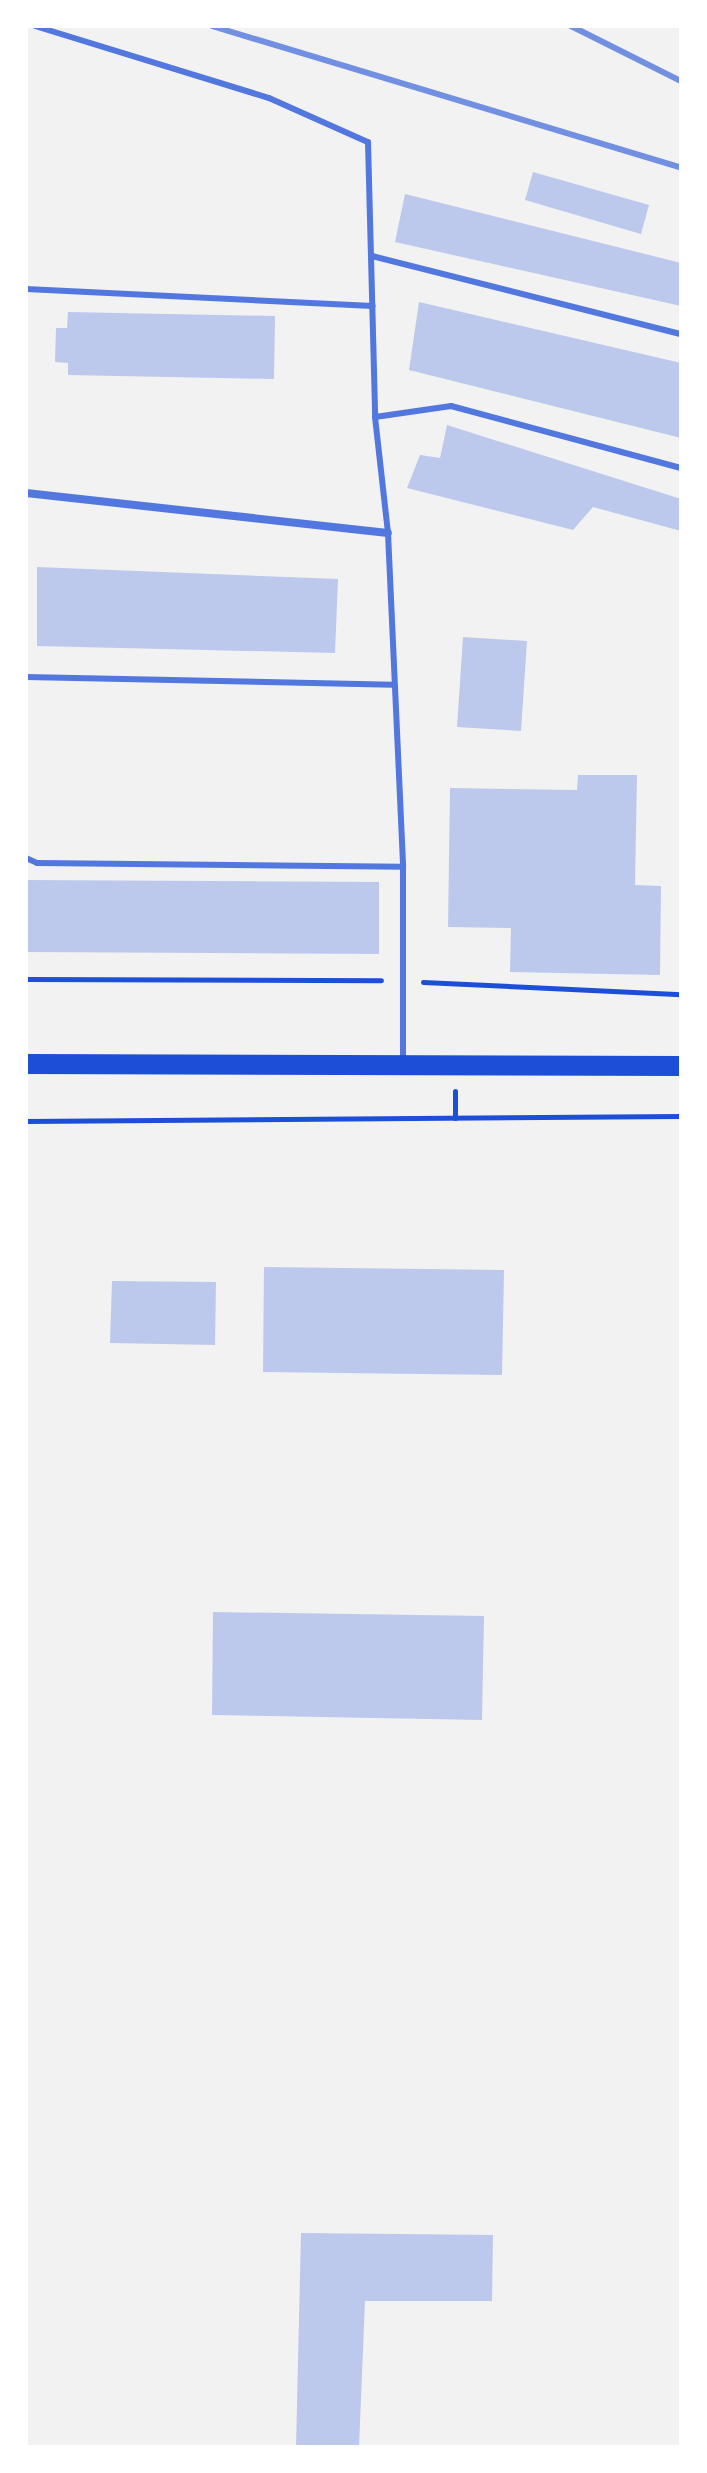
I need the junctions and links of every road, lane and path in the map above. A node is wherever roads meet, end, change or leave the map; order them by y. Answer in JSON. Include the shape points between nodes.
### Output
{"nodes":[{"id":1,"x":35,"y":26,"type":"edge"},
{"id":2,"x":372,"y":256,"type":"junction"},
{"id":3,"x":26,"y":289,"type":"edge"},
{"id":4,"x":373,"y":306,"type":"junction"},
{"id":5,"x":681,"y":334,"type":"edge"},
{"id":6,"x":375,"y":417,"type":"junction"},
{"id":7,"x":681,"y":468,"type":"edge"},
{"id":8,"x":26,"y":493,"type":"edge"},
{"id":9,"x":388,"y":533,"type":"junction"},
{"id":10,"x":26,"y":677,"type":"edge"},
{"id":11,"x":393,"y":685,"type":"junction"},
{"id":12,"x":26,"y":858,"type":"edge"},
{"id":13,"x":403,"y":867,"type":"junction"},
{"id":14,"x":26,"y":979,"type":"edge"},
{"id":15,"x":404,"y":981,"type":"junction"},
{"id":16,"x":681,"y":994,"type":"edge"},
{"id":17,"x":26,"y":1064,"type":"edge"},
{"id":18,"x":403,"y":1065,"type":"junction"},
{"id":19,"x":681,"y":1066,"type":"edge"},
{"id":20,"x":681,"y":1116,"type":"edge"},
{"id":21,"x":26,"y":1121,"type":"edge"}],
"edges":[{"from":1,"to":2,"type":"lane","via":[[269,98],[368,142]]},
{"from":2,"to":4,"type":"lane"},
{"from":2,"to":5,"type":"lane"},
{"from":3,"to":4,"type":"lane"},
{"from":4,"to":6,"type":"lane"},
{"from":6,"to":7,"type":"lane","via":[[451,406]]},
{"from":6,"to":9,"type":"lane"},
{"from":8,"to":9,"type":"street"},
{"from":9,"to":11,"type":"lane"},
{"from":10,"to":11,"type":"lane"},
{"from":11,"to":13,"type":"lane"},
{"from":12,"to":13,"type":"lane","via":[[37,863]]},
{"from":13,"to":15,"type":"lane"},
{"from":14,"to":15,"type":"path"},
{"from":15,"to":16,"type":"path"},
{"from":15,"to":18,"type":"lane"},
{"from":17,"to":18,"type":"main road"},
{"from":18,"to":19,"type":"main road"},
{"from":20,"to":21,"type":"path"}]}
